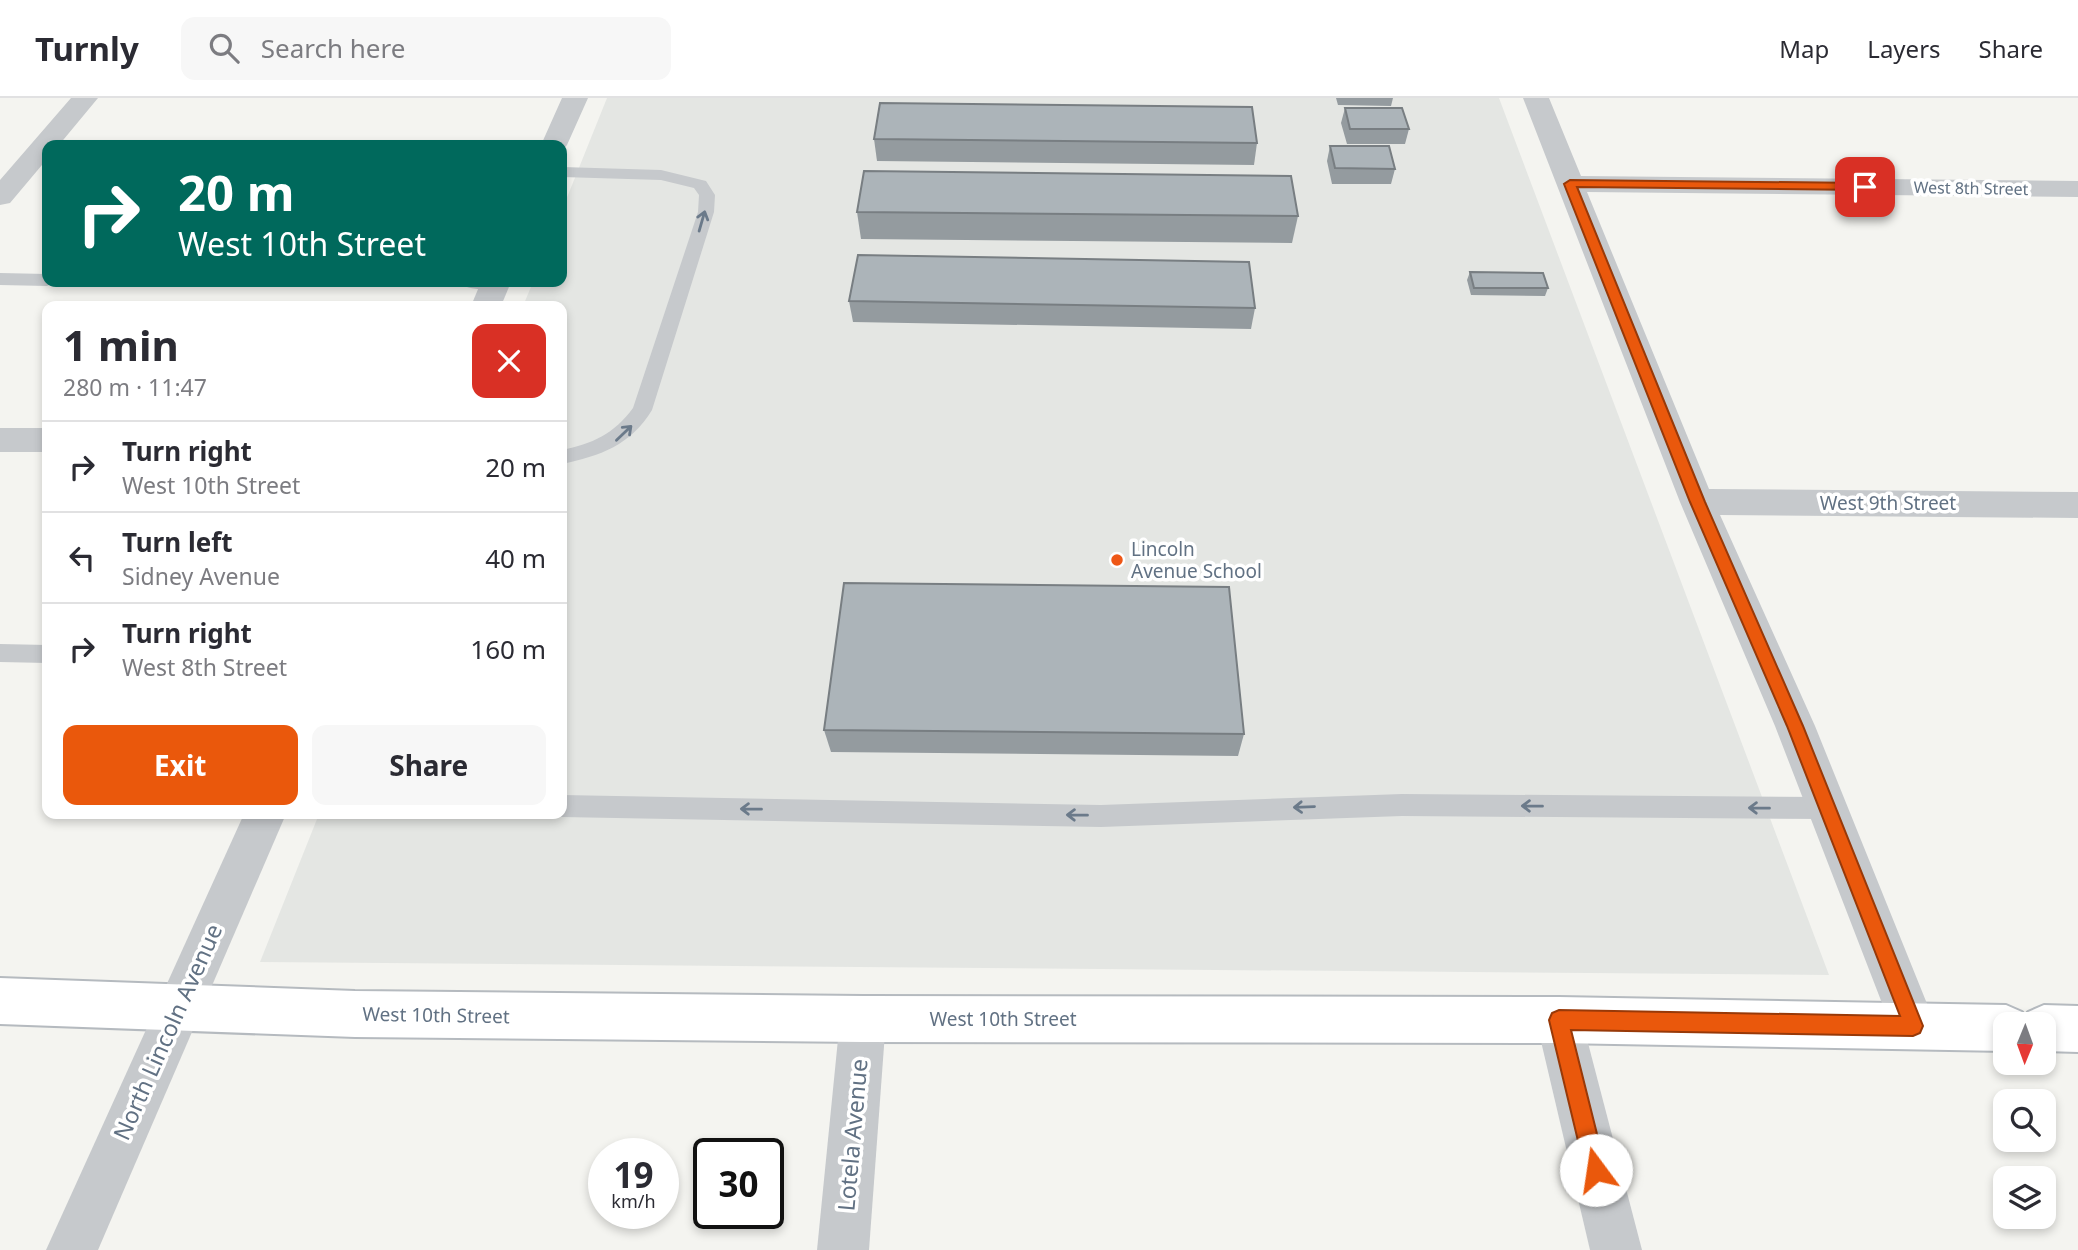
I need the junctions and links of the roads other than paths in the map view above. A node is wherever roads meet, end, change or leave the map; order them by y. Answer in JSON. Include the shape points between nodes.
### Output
{"nodes":[{"id":1,"x":85,"y":98,"type":"edge"},
{"id":2,"x":575,"y":98,"type":"edge"},
{"id":3,"x":1536,"y":98,"type":"edge"},
{"id":4,"x":52,"y":140,"type":"edge"},
{"id":5,"x":556,"y":140,"type":"edge"},
{"id":6,"x":14,"y":148,"type":"dead end"},
{"id":7,"x":42,"y":149,"type":"edge"},
{"id":8,"x":42,"y":152,"type":"edge"},
{"id":9,"x":567,"y":172,"type":"edge"},
{"id":10,"x":1570,"y":184,"type":"junction"},
{"id":11,"x":2078,"y":189,"type":"edge"},
{"id":12,"x":0,"y":197,"type":"edge"},
{"id":13,"x":0,"y":279,"type":"edge"},
{"id":14,"x":42,"y":281,"type":"edge"},
{"id":15,"x":0,"y":440,"type":"edge"},
{"id":16,"x":42,"y":440,"type":"edge"},
{"id":17,"x":567,"y":456,"type":"edge"},
{"id":18,"x":1698,"y":502,"type":"junction"},
{"id":19,"x":2078,"y":505,"type":"edge"},
{"id":20,"x":0,"y":653,"type":"edge"},
{"id":21,"x":42,"y":654,"type":"edge"},
{"id":22,"x":567,"y":806,"type":"edge"},
{"id":23,"x":1828,"y":808,"type":"junction"},
{"id":24,"x":263,"y":819,"type":"edge"},
{"id":25,"x":0,"y":1001,"type":"edge"},
{"id":26,"x":178,"y":1009,"type":"junction"},
{"id":27,"x":863,"y":1019,"type":"junction"},
{"id":28,"x":1559,"y":1020,"type":"junction"},
{"id":29,"x":1913,"y":1026,"type":"junction"},
{"id":30,"x":1993,"y":1028,"type":"edge"},
{"id":31,"x":2056,"y":1028,"type":"edge"},
{"id":32,"x":2078,"y":1029,"type":"edge"},
{"id":33,"x":72,"y":1250,"type":"edge"},
{"id":34,"x":844,"y":1250,"type":"edge"},
{"id":35,"x":1616,"y":1250,"type":"edge"}],
"edges":[{"from":1,"to":4,"type":"street"},
{"from":2,"to":5,"type":"street"},
{"from":3,"to":10,"type":"street"},
{"from":6,"to":7,"type":"street"},
{"from":8,"to":12,"type":"street"},
{"from":17,"to":9,"type":"lane","one_way":true,"via":[[616,441],[642,410],[706,212],[707,195],[700,184],[661,175]]},
{"from":10,"to":11,"type":"street","name":"West 8th Street"},
{"from":10,"to":18,"type":"street"},
{"from":13,"to":14,"type":"lane"},
{"from":15,"to":16,"type":"street"},
{"from":18,"to":19,"type":"street","name":"West 9th Street"},
{"from":18,"to":23,"type":"street"},
{"from":20,"to":21,"type":"lane"},
{"from":23,"to":22,"type":"lane","one_way":true,"via":[[1402,805],[1101,816]]},
{"from":23,"to":29,"type":"street"},
{"from":24,"to":26,"type":"street","name":"North Lincoln Avenue"},
{"from":25,"to":26,"type":"street","name":"West 10th Street"},
{"from":26,"to":27,"type":"street","name":"West 10th Street"},
{"from":26,"to":33,"type":"street","name":"North Lincoln Avenue"},
{"from":27,"to":28,"type":"street","name":"West 10th Street"},
{"from":27,"to":34,"type":"street","name":"Lotela Avenue"},
{"from":28,"to":29,"type":"street","name":"West 10th Street"},
{"from":28,"to":35,"type":"street"},
{"from":29,"to":30,"type":"street","name":"West 10th Street"},
{"from":31,"to":32,"type":"street"}]}
